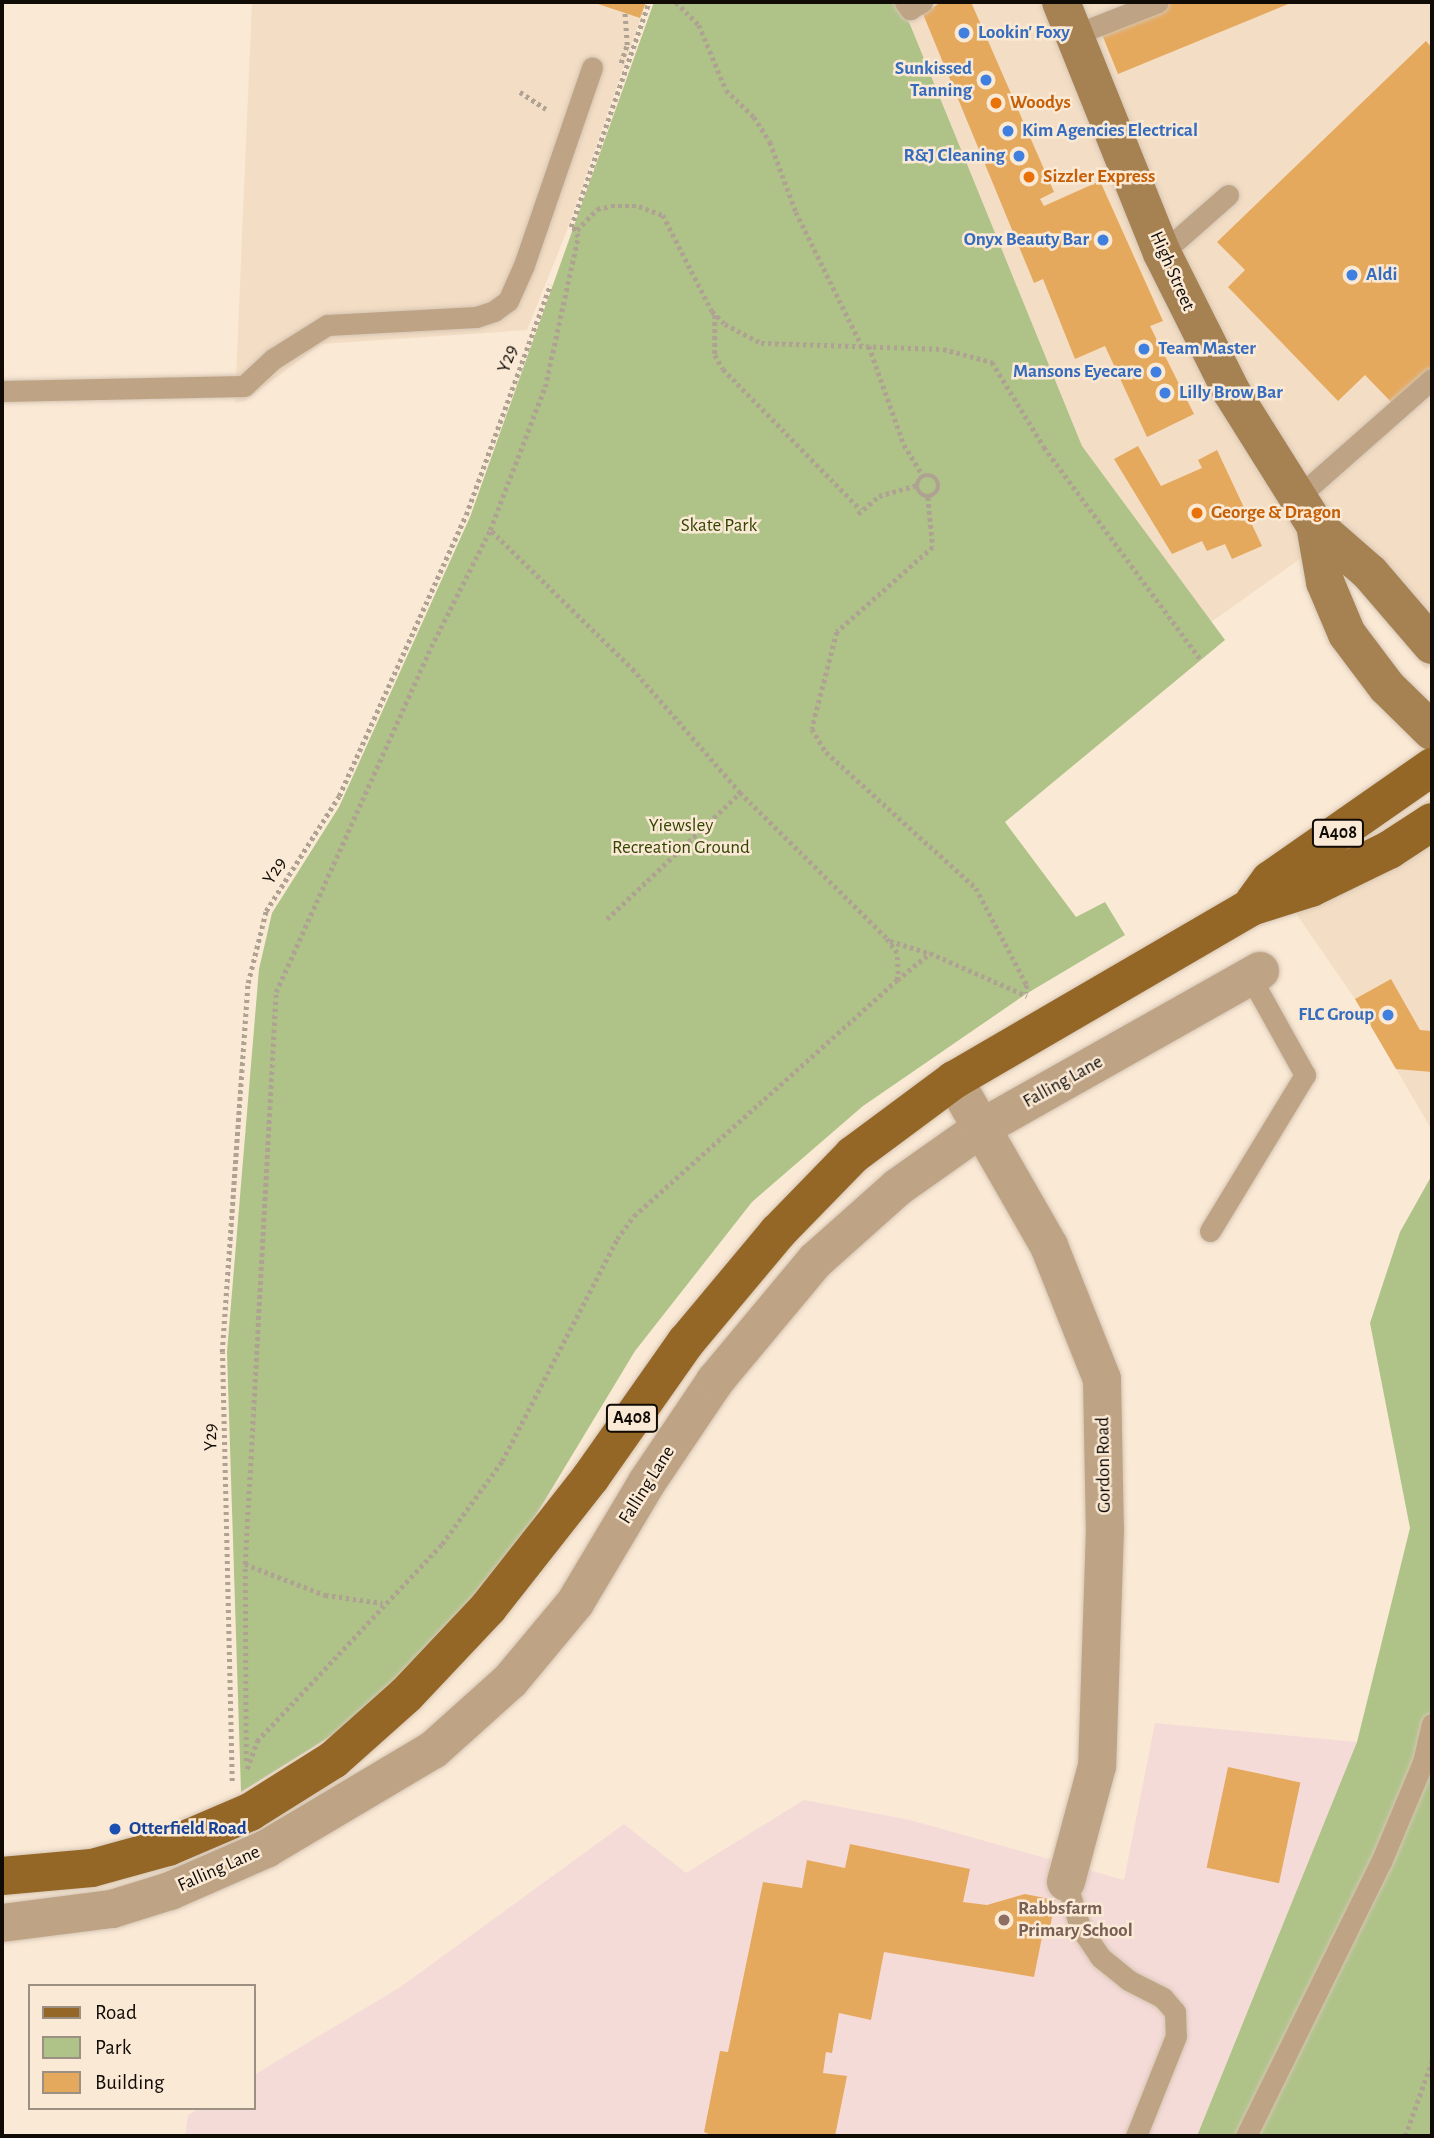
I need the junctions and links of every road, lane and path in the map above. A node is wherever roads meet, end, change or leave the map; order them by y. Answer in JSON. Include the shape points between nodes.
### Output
{"nodes":[{"id":1,"x":649,"y":2,"type":"edge"},
{"id":2,"x":676,"y":2,"type":"edge"},
{"id":3,"x":905,"y":2,"type":"edge"},
{"id":4,"x":922,"y":2,"type":"edge"},
{"id":5,"x":1158,"y":2,"type":"edge"},
{"id":6,"x":1067,"y":18,"type":"edge"},
{"id":7,"x":592,"y":67,"type":"dead end"},
{"id":8,"x":1228,"y":195,"type":"dead end"},
{"id":9,"x":572,"y":224,"type":"junction"},
{"id":10,"x":576,"y":230,"type":"junction"},
{"id":11,"x":568,"y":234,"type":"dead end"},
{"id":12,"x":1162,"y":253,"type":"junction"},
{"id":13,"x":553,"y":277,"type":"dead end"},
{"id":14,"x":715,"y":314,"type":"junction"},
{"id":15,"x":862,"y":346,"type":"junction"},
{"id":16,"x":869,"y":346,"type":"junction"},
{"id":17,"x":1432,"y":379,"type":"edge"},
{"id":18,"x":2,"y":391,"type":"edge"},
{"id":19,"x":923,"y":476,"type":"junction"},
{"id":20,"x":917,"y":485,"type":"junction"},
{"id":21,"x":928,"y":497,"type":"junction"},
{"id":22,"x":1306,"y":511,"type":"junction"},
{"id":23,"x":490,"y":530,"type":"junction"},
{"id":24,"x":1432,"y":645,"type":"edge"},
{"id":25,"x":1201,"y":660,"type":"dead end"},
{"id":26,"x":1432,"y":731,"type":"edge"},
{"id":27,"x":1432,"y":767,"type":"edge"},
{"id":28,"x":740,"y":793,"type":"junction"},
{"id":29,"x":1432,"y":822,"type":"edge"},
{"id":30,"x":1432,"y":849,"type":"edge"},
{"id":31,"x":1389,"y":850,"type":"junction"},
{"id":32,"x":1251,"y":907,"type":"junction"},
{"id":33,"x":607,"y":919,"type":"dead end"},
{"id":34,"x":889,"y":941,"type":"junction"},
{"id":35,"x":930,"y":953,"type":"junction"},
{"id":36,"x":1255,"y":974,"type":"joint"},
{"id":37,"x":897,"y":980,"type":"junction"},
{"id":38,"x":1036,"y":1010,"type":"junction"},
{"id":39,"x":954,"y":1080,"type":"junction"},
{"id":40,"x":983,"y":1127,"type":"junction"},
{"id":41,"x":1210,"y":1231,"type":"dead end"},
{"id":42,"x":245,"y":1564,"type":"junction"},
{"id":43,"x":383,"y":1603,"type":"junction"},
{"id":44,"x":1432,"y":1724,"type":"edge"},
{"id":45,"x":246,"y":1762,"type":"junction"},
{"id":46,"x":242,"y":1816,"type":"junction"},
{"id":47,"x":2,"y":1876,"type":"edge"},
{"id":48,"x":1066,"y":1882,"type":"joint"},
{"id":49,"x":2,"y":1923,"type":"edge"},
{"id":50,"x":1432,"y":2061,"type":"edge"},
{"id":51,"x":1136,"y":2136,"type":"edge"},
{"id":52,"x":1246,"y":2136,"type":"edge"},
{"id":53,"x":1405,"y":2136,"type":"edge"}],
"edges":[{"from":1,"to":9,"type":"path"},
{"from":2,"to":15,"type":"path","via":[[699,25],[726,90],[754,117],[770,142],[796,212]]},
{"from":3,"to":4,"type":"lane","via":[[910,9]]},
{"from":5,"to":6,"type":"lane"},
{"from":6,"to":12,"type":"street","name":"High Street"},
{"from":7,"to":18,"type":"lane","via":[[521,274],[508,302],[494,311],[476,317],[327,325],[273,359],[244,386]]},
{"from":8,"to":12,"type":"lane"},
{"from":9,"to":10,"type":"path"},
{"from":9,"to":11,"type":"path"},
{"from":10,"to":14,"type":"path","via":[[597,209],[611,205],[639,206],[663,215]]},
{"from":10,"to":23,"type":"path","via":[[545,387]]},
{"from":12,"to":22,"type":"street","name":"High Street","via":[[1231,391]]},
{"from":13,"to":46,"type":"path","name":"Y29","via":[[466,515],[339,796],[266,911],[248,983],[222,1352]]},
{"from":14,"to":15,"type":"path","via":[[761,343]]},
{"from":14,"to":20,"type":"path","via":[[715,355],[723,369],[860,512],[879,496]]},
{"from":15,"to":16,"type":"path"},
{"from":16,"to":19,"type":"path","via":[[904,444]]},
{"from":16,"to":25,"type":"path","via":[[961,351],[992,362],[1044,447]]},
{"from":17,"to":22,"type":"lane"},
{"from":19,"to":20,"type":"path"},
{"from":19,"to":21,"type":"path","via":[[938,481],[937,492]]},
{"from":20,"to":21,"type":"path","via":[[921,495]]},
{"from":21,"to":38,"type":"path","via":[[933,547],[837,632],[812,729],[826,752],[976,888]]},
{"from":22,"to":24,"type":"street","name":"High Street","via":[[1370,573]]},
{"from":22,"to":26,"type":"street","name":"High Street","via":[[1325,582],[1347,634],[1387,687]]},
{"from":23,"to":28,"type":"path","via":[[634,671]]},
{"from":23,"to":42,"type":"path","via":[[276,992]]},
{"from":27,"to":32,"type":"main road","name":"Falling Lane","number":"A408","via":[[1270,880]]},
{"from":28,"to":33,"type":"path"},
{"from":28,"to":34,"type":"path"},
{"from":29,"to":31,"type":"main road","name":"Falling Lane","number":"A408"},
{"from":30,"to":31,"type":"main road"},
{"from":31,"to":32,"type":"main road","name":"Falling Lane","number":"A408","via":[[1311,888]]},
{"from":32,"to":38,"type":"main road","name":"Falling Lane","number":"A408"},
{"from":34,"to":35,"type":"path"},
{"from":34,"to":37,"type":"path","via":[[898,960]]},
{"from":35,"to":37,"type":"path"},
{"from":35,"to":38,"type":"path"},
{"from":36,"to":40,"type":"street","name":"Falling Lane"},
{"from":36,"to":41,"type":"lane","via":[[1305,1075]]},
{"from":37,"to":43,"type":"path","via":[[634,1216],[617,1239],[502,1461],[442,1544]]},
{"from":38,"to":39,"type":"main road","name":"Falling Lane","number":"A408"},
{"from":39,"to":40,"type":"street","name":"Gordon Road"},
{"from":39,"to":46,"type":"main road","name":"Falling Lane","number":"A408","via":[[853,1155],[778,1232],[686,1342],[543,1539],[427,1675],[333,1760]]},
{"from":40,"to":48,"type":"street","name":"Gordon Road","via":[[1049,1246],[1102,1378],[1105,1529],[1097,1766]]},
{"from":40,"to":49,"type":"street","name":"Falling Lane","via":[[898,1186],[815,1261],[761,1320],[647,1482],[575,1603],[510,1681],[433,1750],[266,1849],[170,1891],[112,1909]]},
{"from":42,"to":43,"type":"path","via":[[325,1595]]},
{"from":42,"to":45,"type":"path"},
{"from":43,"to":45,"type":"path","via":[[257,1741]]},
{"from":44,"to":52,"type":"lane","via":[[1423,1762],[1381,1863]]},
{"from":45,"to":46,"type":"path"},
{"from":46,"to":47,"type":"main road","name":"Falling Lane","number":"A408","via":[[168,1847],[92,1868]]},
{"from":48,"to":51,"type":"lane","via":[[1080,1927],[1100,1957],[1128,1980],[1163,1998],[1175,2012],[1176,2036]]},
{"from":50,"to":53,"type":"path"}]}
